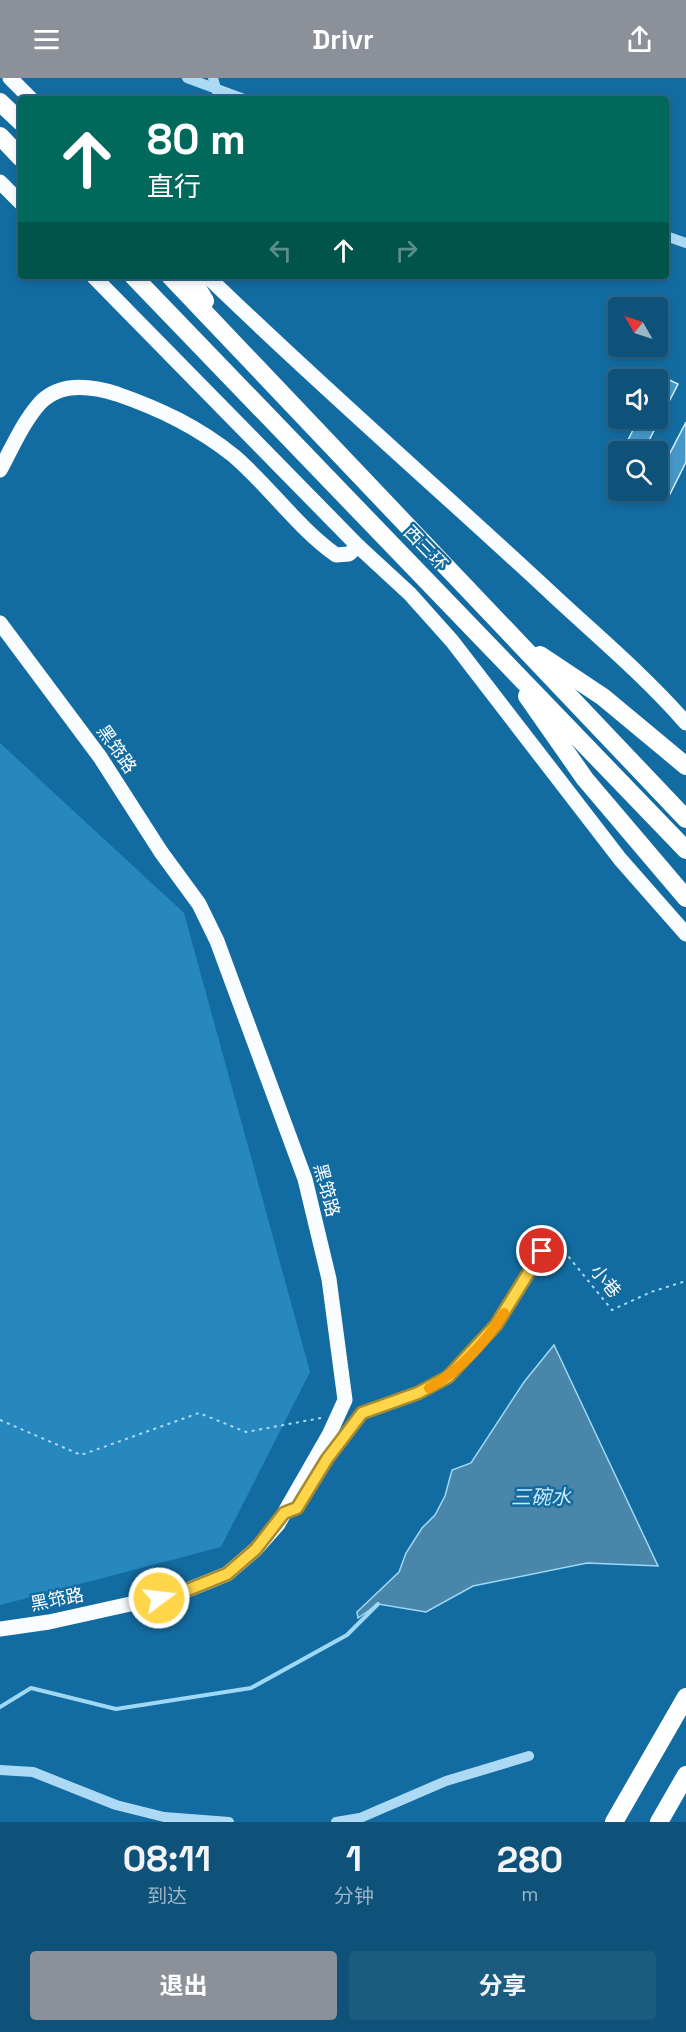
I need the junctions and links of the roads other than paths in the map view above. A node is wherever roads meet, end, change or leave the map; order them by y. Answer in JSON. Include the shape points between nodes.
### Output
{"nodes":[{"id":1,"x":10,"y":78,"type":"edge"},
{"id":2,"x":187,"y":78,"type":"edge"},
{"id":3,"x":216,"y":89,"type":"edge"},
{"id":4,"x":28,"y":96,"type":"edge"},
{"id":5,"x":236,"y":96,"type":"edge"},
{"id":6,"x":0,"y":102,"type":"edge"},
{"id":7,"x":18,"y":119,"type":"edge"},
{"id":8,"x":0,"y":136,"type":"edge"},
{"id":9,"x":18,"y":155,"type":"edge"},
{"id":10,"x":0,"y":182,"type":"edge"},
{"id":11,"x":18,"y":200,"type":"edge"},
{"id":12,"x":669,"y":237,"type":"edge"},
{"id":13,"x":686,"y":243,"type":"edge"},
{"id":14,"x":96,"y":279,"type":"edge"},
{"id":15,"x":137,"y":279,"type":"edge"},
{"id":16,"x":173,"y":279,"type":"edge"},
{"id":17,"x":192,"y":279,"type":"edge"},
{"id":18,"x":210,"y":279,"type":"edge"},
{"id":19,"x":221,"y":329,"type":"junction"},
{"id":20,"x":0,"y":470,"type":"edge"},
{"id":21,"x":358,"y":546,"type":"junction"},
{"id":22,"x":0,"y":623,"type":"edge"},
{"id":23,"x":512,"y":636,"type":"junction"},
{"id":24,"x":495,"y":650,"type":"junction"},
{"id":25,"x":686,"y":723,"type":"edge"},
{"id":26,"x":686,"y":766,"type":"edge"},
{"id":27,"x":657,"y":819,"type":"junction"},
{"id":28,"x":686,"y":819,"type":"edge"},
{"id":29,"x":686,"y":850,"type":"edge"},
{"id":30,"x":686,"y":857,"type":"edge"},
{"id":31,"x":686,"y":898,"type":"edge"},
{"id":32,"x":686,"y":934,"type":"edge"},
{"id":33,"x":551,"y":1236,"type":"road end"},
{"id":34,"x":284,"y":1513,"type":"junction"},
{"id":35,"x":0,"y":1629,"type":"edge"},
{"id":36,"x":686,"y":1697,"type":"edge"},
{"id":37,"x":686,"y":1711,"type":"edge"},
{"id":38,"x":530,"y":1756,"type":"dead end"},
{"id":39,"x":0,"y":1770,"type":"edge"},
{"id":40,"x":686,"y":1775,"type":"edge"},
{"id":41,"x":230,"y":1822,"type":"edge"},
{"id":42,"x":336,"y":1822,"type":"edge"},
{"id":43,"x":615,"y":1822,"type":"edge"},
{"id":44,"x":659,"y":1822,"type":"edge"}],
"edges":[{"from":1,"to":4,"type":"main road"},
{"from":2,"to":3,"type":"street"},
{"from":3,"to":5,"type":"street"},
{"from":6,"to":7,"type":"highway"},
{"from":8,"to":9,"type":"highway"},
{"from":10,"to":11,"type":"main road"},
{"from":12,"to":13,"type":"street"},
{"from":14,"to":21,"type":"main road"},
{"from":15,"to":24,"type":"highway","name":"西三环"},
{"from":16,"to":19,"type":"highway","name":"西三环"},
{"from":17,"to":19,"type":"highway"},
{"from":18,"to":25,"type":"main road","via":[[325,390],[638,672]]},
{"from":19,"to":23,"type":"highway","name":"西三环"},
{"from":20,"to":21,"type":"main road","via":[[41,402],[68,387],[99,388],[156,407],[198,429],[235,458],[313,538],[336,555],[349,554]]},
{"from":21,"to":32,"type":"main road","via":[[410,594],[452,641],[620,859]]},
{"from":22,"to":34,"type":"main road","name":"黑筇路","via":[[100,757],[199,904],[217,941],[305,1179],[329,1279],[345,1400]]},
{"from":23,"to":26,"type":"highway","via":[[603,697]]},
{"from":23,"to":28,"type":"highway","name":"西三环"},
{"from":24,"to":27,"type":"highway","name":"西三环"},
{"from":24,"to":31,"type":"highway","via":[[585,779]]},
{"from":27,"to":29,"type":"highway","name":"西三环"},
{"from":27,"to":30,"type":"highway"},
{"from":33,"to":34,"type":"street","via":[[496,1325],[448,1377],[418,1393],[362,1413],[297,1508]]},
{"from":34,"to":35,"type":"main road","name":"黑筇路","via":[[256,1549],[227,1574],[180,1593]]},
{"from":36,"to":43,"type":"highway"},
{"from":37,"to":43,"type":"highway"},
{"from":38,"to":42,"type":"street","via":[[446,1781],[360,1818]]},
{"from":39,"to":41,"type":"street","via":[[33,1772],[116,1805],[164,1817]]},
{"from":40,"to":44,"type":"highway"}]}
